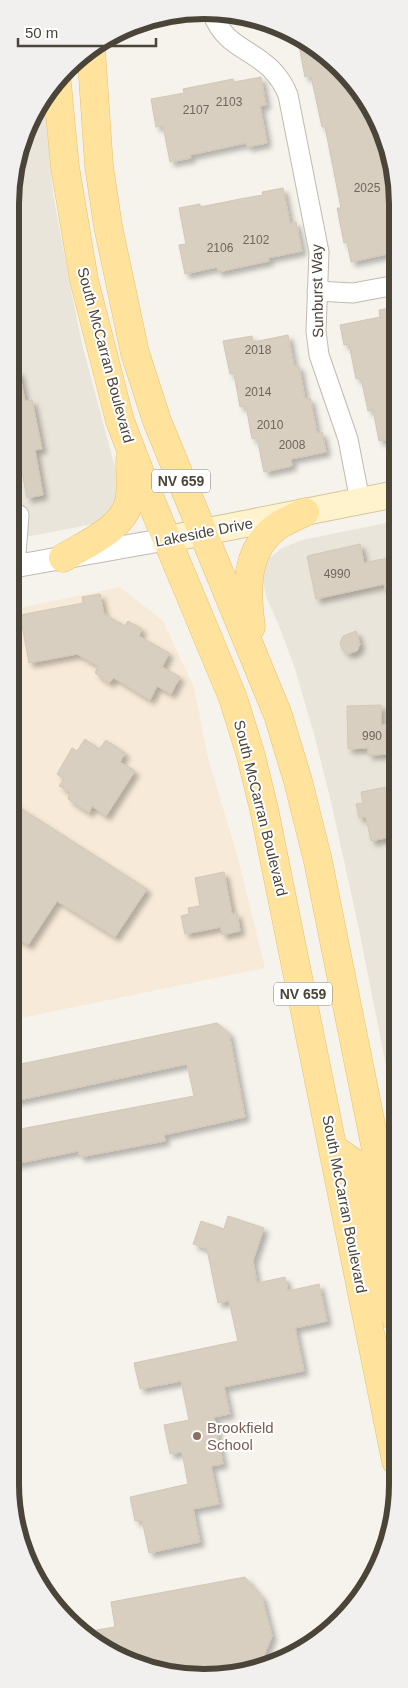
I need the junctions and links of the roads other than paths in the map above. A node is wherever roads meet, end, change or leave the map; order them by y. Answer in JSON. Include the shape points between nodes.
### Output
{"nodes":[{"id":1,"x":215,"y":19,"type":"edge"},
{"id":2,"x":91,"y":57,"type":"edge"},
{"id":3,"x":75,"y":71,"type":"edge"},
{"id":4,"x":58,"y":90,"type":"edge"},
{"id":5,"x":99,"y":166,"type":"junction"},
{"id":6,"x":389,"y":286,"type":"edge"},
{"id":7,"x":317,"y":291,"type":"junction"},
{"id":8,"x":130,"y":446,"type":"junction"},
{"id":9,"x":389,"y":495,"type":"edge"},
{"id":10,"x":360,"y":501,"type":"junction"},
{"id":11,"x":305,"y":512,"type":"junction"},
{"id":12,"x":202,"y":532,"type":"junction"},
{"id":13,"x":168,"y":539,"type":"junction"},
{"id":14,"x":62,"y":558,"type":"junction"},
{"id":15,"x":19,"y":566,"type":"edge"},
{"id":16,"x":256,"y":660,"type":"junction"},
{"id":17,"x":334,"y":1149,"type":"junction"},
{"id":18,"x":389,"y":1213,"type":"edge"},
{"id":19,"x":389,"y":1300,"type":"edge"},
{"id":20,"x":389,"y":1426,"type":"edge"}],
"edges":[{"from":1,"to":7,"type":"street","name":"Sunburst Way","via":[[234,43],[270,68],[282,81],[288,95],[319,252]]},
{"from":2,"to":5,"type":"main road","name":"South McCarran Boulevard","number":"NV 659"},
{"from":3,"to":5,"type":"main road","via":[[82,116]]},
{"from":4,"to":8,"type":"main road","name":"South McCarran Boulevard","number":"NV 659","via":[[65,167],[84,280],[120,421]]},
{"from":5,"to":12,"type":"main road","name":"South McCarran Boulevard","number":"NV 659","via":[[108,226],[135,353],[157,421]]},
{"from":6,"to":7,"type":"street","via":[[353,293]]},
{"from":7,"to":10,"type":"street","name":"Sunburst Way","via":[[319,355],[348,440]]},
{"from":8,"to":13,"type":"main road","name":"South McCarran Boulevard","number":"NV 659"},
{"from":8,"to":14,"type":"main road","via":[[129,502],[119,521]]},
{"from":9,"to":10,"type":"main road","name":"Lakeside Drive"},
{"from":10,"to":11,"type":"main road","name":"Lakeside Drive"},
{"from":11,"to":12,"type":"main road","name":"Lakeside Drive"},
{"from":11,"to":16,"type":"main road","via":[[267,535],[251,564],[247,582]]},
{"from":12,"to":13,"type":"main road","name":"Lakeside Drive"},
{"from":12,"to":16,"type":"main road","name":"South McCarran Boulevard","number":"NV 659"},
{"from":13,"to":14,"type":"street","name":"Lakeside Drive"},
{"from":13,"to":17,"type":"main road","name":"South McCarran Boulevard","number":"NV 659","via":[[230,690],[251,756],[276,862]]},
{"from":14,"to":15,"type":"street","name":"Lakeside Drive"},
{"from":16,"to":18,"type":"main road","name":"South McCarran Boulevard","number":"NV 659","via":[[278,715],[316,852]]},
{"from":17,"to":19,"type":"main road","via":[[360,1167]]},
{"from":17,"to":20,"type":"main road","name":"South McCarran Boulevard","number":"NV 659"}]}
